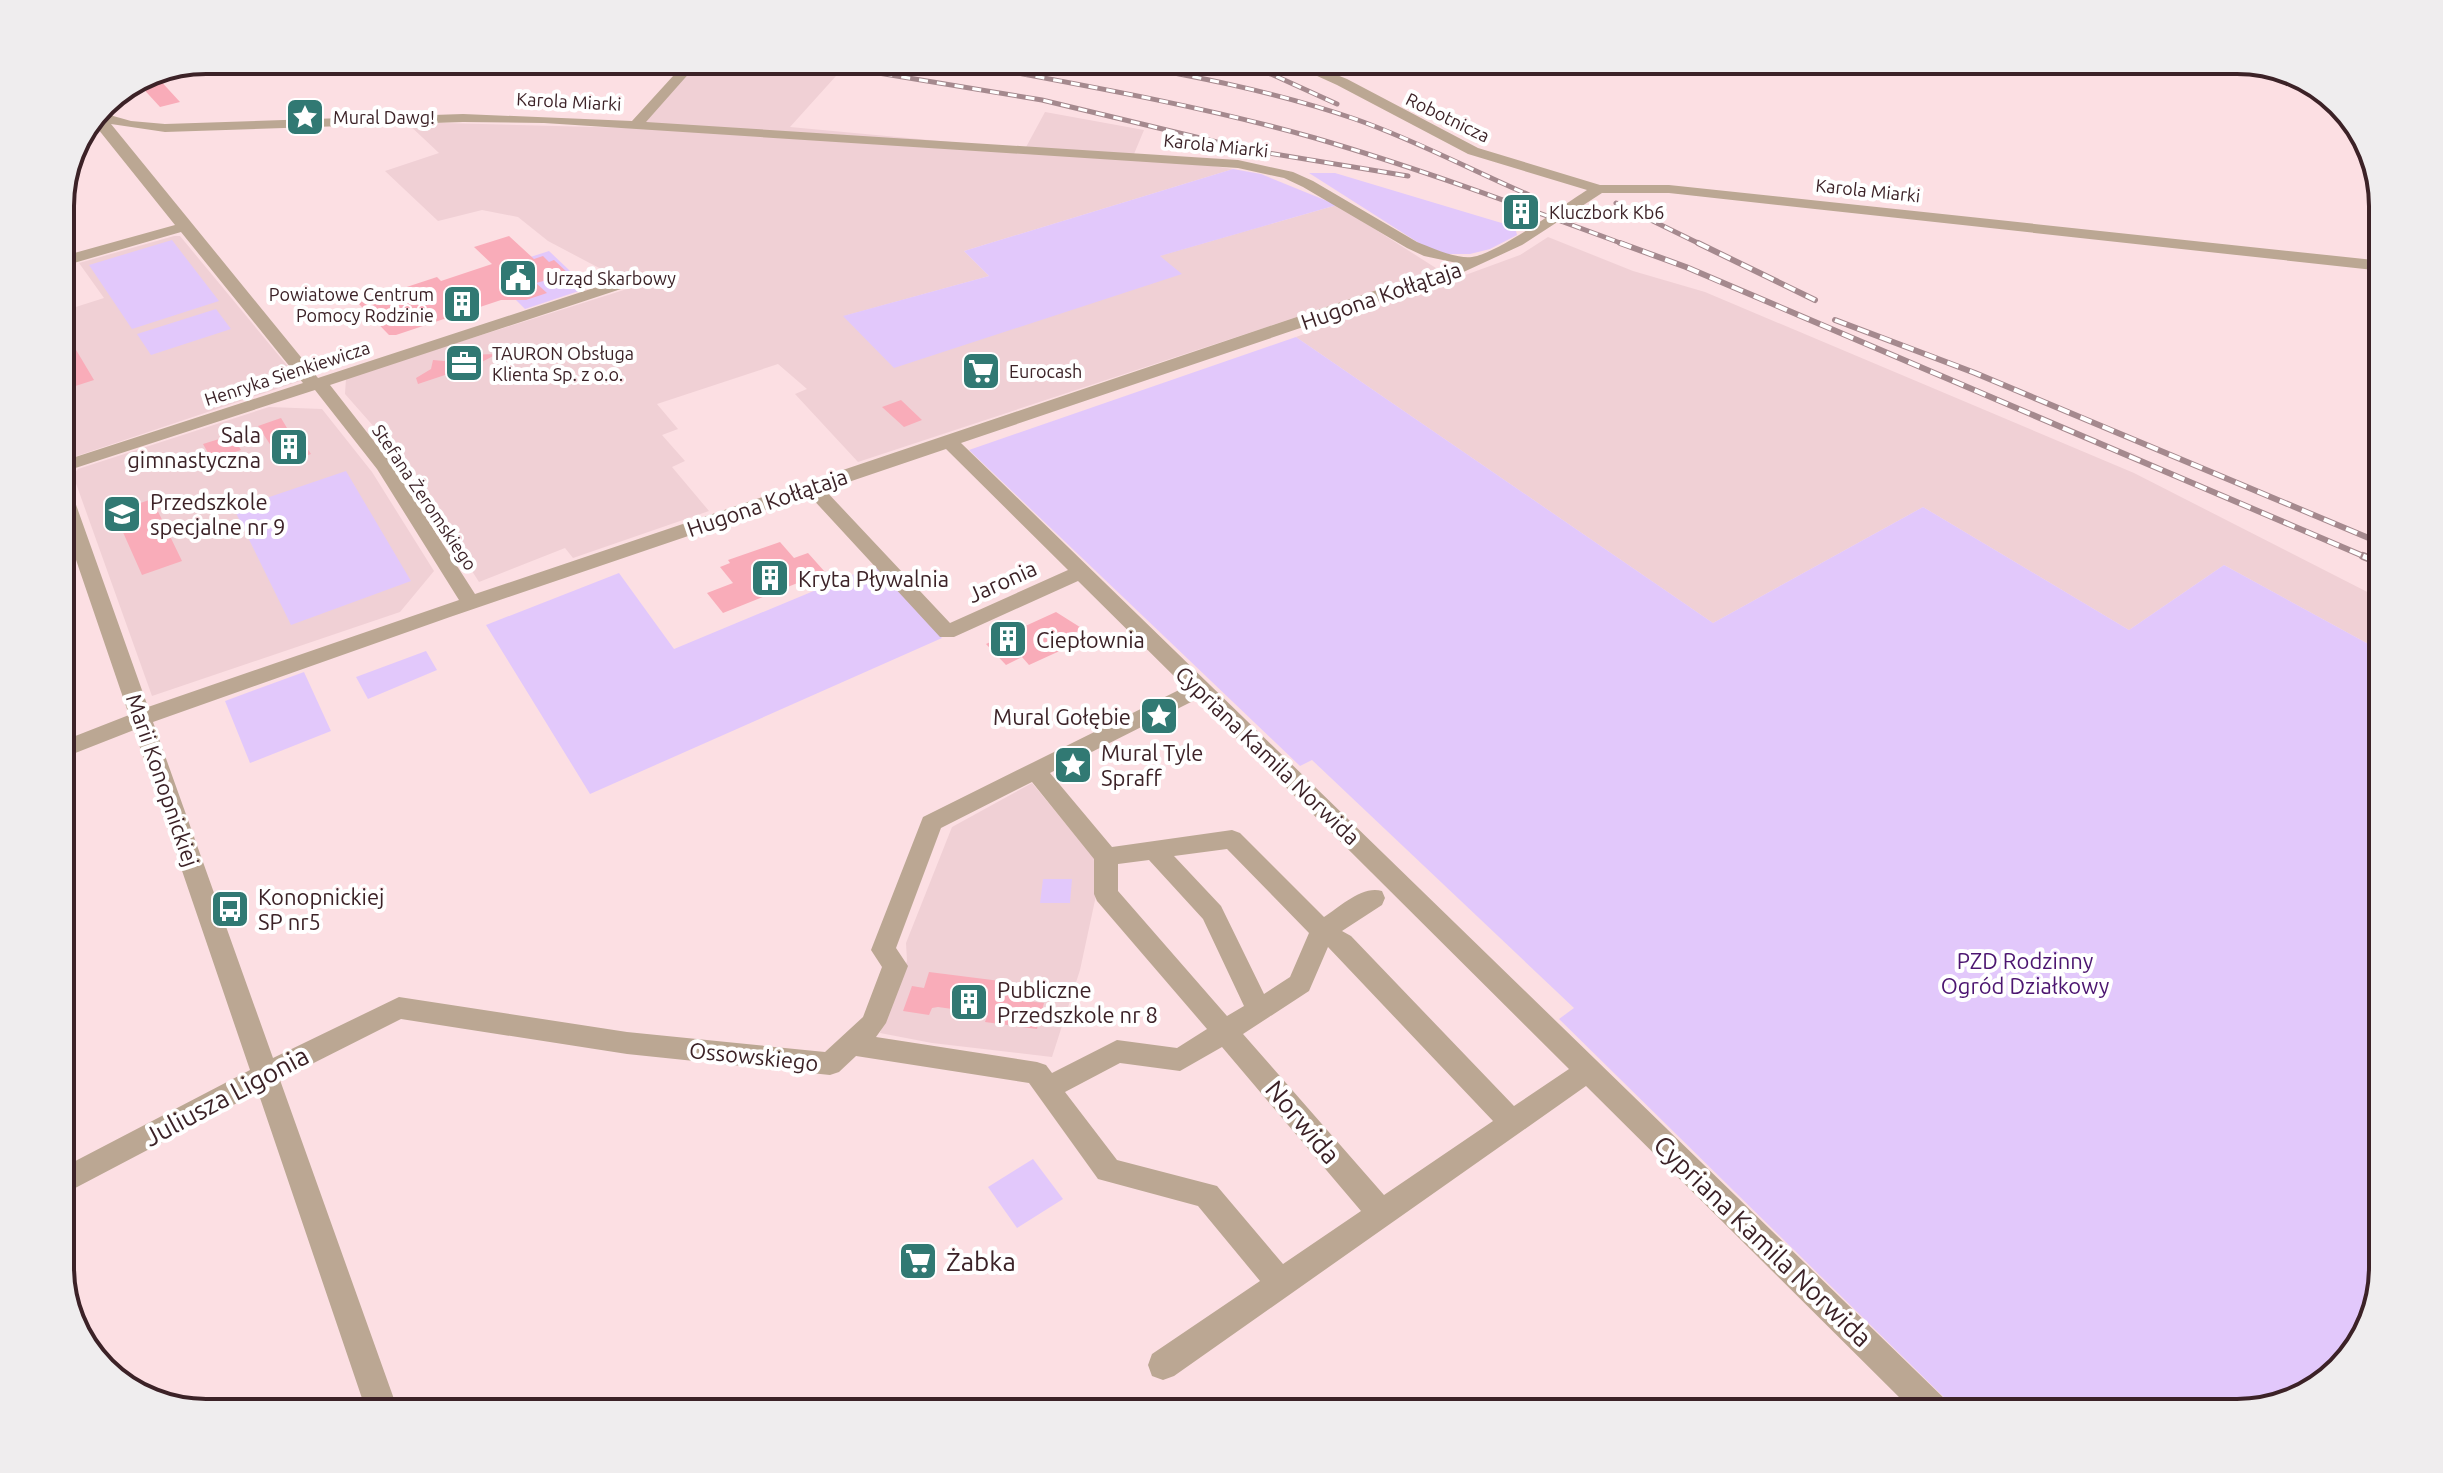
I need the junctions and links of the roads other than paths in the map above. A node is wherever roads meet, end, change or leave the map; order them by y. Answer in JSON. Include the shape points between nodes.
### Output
{"nodes":[{"id":1,"x":682,"y":74,"type":"edge"},
{"id":2,"x":1322,"y":74,"type":"edge"},
{"id":3,"x":108,"y":118,"type":"edge"},
{"id":4,"x":103,"y":124,"type":"edge"},
{"id":5,"x":635,"y":125,"type":"junction"},
{"id":6,"x":1599,"y":189,"type":"junction"},
{"id":7,"x":183,"y":227,"type":"junction"},
{"id":8,"x":74,"y":258,"type":"edge"},
{"id":9,"x":1476,"y":262,"type":"junction"},
{"id":10,"x":2369,"y":264,"type":"edge"},
{"id":11,"x":618,"y":285,"type":"dead end"},
{"id":12,"x":317,"y":384,"type":"junction"},
{"id":13,"x":948,"y":441,"type":"junction"},
{"id":14,"x":74,"y":463,"type":"edge"},
{"id":15,"x":812,"y":487,"type":"junction"},
{"id":16,"x":74,"y":526,"type":"edge"},
{"id":17,"x":1081,"y":572,"type":"junction"},
{"id":18,"x":470,"y":602,"type":"junction"},
{"id":19,"x":1200,"y":689,"type":"junction"},
{"id":20,"x":140,"y":718,"type":"junction"},
{"id":21,"x":74,"y":745,"type":"edge"},
{"id":22,"x":1035,"y":770,"type":"junction"},
{"id":23,"x":1155,"y":851,"type":"junction"},
{"id":24,"x":1106,"y":857,"type":"junction"},
{"id":25,"x":1373,"y":898,"type":"dead end"},
{"id":26,"x":1322,"y":931,"type":"junction"},
{"id":27,"x":392,"y":1010,"type":"joint"},
{"id":28,"x":1259,"y":1010,"type":"junction"},
{"id":29,"x":1225,"y":1031,"type":"junction"},
{"id":30,"x":851,"y":1044,"type":"junction"},
{"id":31,"x":1588,"y":1070,"type":"junction"},
{"id":32,"x":267,"y":1074,"type":"junction"},
{"id":33,"x":1047,"y":1089,"type":"junction"},
{"id":34,"x":1511,"y":1122,"type":"junction"},
{"id":35,"x":74,"y":1176,"type":"edge"},
{"id":36,"x":1381,"y":1213,"type":"junction"},
{"id":37,"x":1280,"y":1283,"type":"junction"},
{"id":38,"x":1163,"y":1365,"type":"dead end"},
{"id":39,"x":378,"y":1399,"type":"edge"},
{"id":40,"x":1923,"y":1399,"type":"edge"}],
"edges":[{"from":1,"to":5,"type":"street"},
{"from":2,"to":6,"type":"street","name":"Robotnicza","via":[[1473,151]]},
{"from":3,"to":5,"type":"street","name":"Karola Miarki","via":[[165,128],[463,118]]},
{"from":4,"to":7,"type":"street","name":"Stefana Żeromskiego"},
{"from":5,"to":9,"type":"street","name":"Karola Miarki","via":[[1238,164],[1298,180],[1429,253]]},
{"from":6,"to":9,"type":"street","name":"Karola Miarki"},
{"from":6,"to":10,"type":"street","name":"Karola Miarki","via":[[1669,189]]},
{"from":7,"to":8,"type":"street"},
{"from":7,"to":12,"type":"street","name":"Stefana Żeromskiego"},
{"from":9,"to":13,"type":"street","name":"Hugona Kołłątaja"},
{"from":11,"to":12,"type":"street","name":"Henryka Sienkiewicza"},
{"from":12,"to":14,"type":"street","name":"Henryka Sienkiewicza"},
{"from":12,"to":18,"type":"street","name":"Stefana Żeromskiego","via":[[385,467]]},
{"from":13,"to":15,"type":"street","name":"Hugona Kołłątaja"},
{"from":13,"to":17,"type":"street","name":"Cypriana Kamila Norwida"},
{"from":15,"to":17,"type":"street","name":"Jaronia","via":[[947,632]]},
{"from":15,"to":18,"type":"street","name":"Hugona Kołłątaja"},
{"from":16,"to":20,"type":"street","name":"Marii Konopnickiej"},
{"from":17,"to":19,"type":"street","name":"Cypriana Kamila Norwida"},
{"from":18,"to":20,"type":"street","name":"Hugona Kołłątaja"},
{"from":19,"to":22,"type":"street","name":"Ossowskiego"},
{"from":19,"to":31,"type":"street","name":"Cypriana Kamila Norwida"},
{"from":20,"to":21,"type":"street","name":"Hugona Kołłątaja"},
{"from":20,"to":32,"type":"street","name":"Marii Konopnickiej"},
{"from":22,"to":24,"type":"street"},
{"from":22,"to":30,"type":"street","name":"Ossowskiego","via":[[931,823],[883,950],[895,966],[873,1023]]},
{"from":23,"to":24,"type":"street"},
{"from":23,"to":26,"type":"street","via":[[1232,839]]},
{"from":23,"to":28,"type":"street","via":[[1212,913]]},
{"from":24,"to":29,"type":"street","name":"Norwida","via":[[1106,894]]},
{"from":25,"to":26,"type":"street"},
{"from":26,"to":28,"type":"street","via":[[1300,984]]},
{"from":26,"to":34,"type":"street","via":[[1342,943]]},
{"from":27,"to":30,"type":"street","name":"Ossowskiego","via":[[816,1063],[830,1064]]},
{"from":27,"to":32,"type":"street","name":"Juliusza Ligonia"},
{"from":28,"to":29,"type":"street"},
{"from":29,"to":33,"type":"street","via":[[1180,1060],[1117,1051]]},
{"from":29,"to":36,"type":"street","name":"Norwida"},
{"from":30,"to":33,"type":"street","via":[[1037,1073]]},
{"from":31,"to":34,"type":"street"},
{"from":31,"to":40,"type":"street","name":"Cypriana Kamila Norwida"},
{"from":32,"to":35,"type":"street","name":"Juliusza Ligonia"},
{"from":32,"to":39,"type":"street"},
{"from":33,"to":37,"type":"street","via":[[1108,1170],[1207,1195]]},
{"from":34,"to":36,"type":"street"},
{"from":36,"to":37,"type":"street"},
{"from":37,"to":38,"type":"street"}]}
